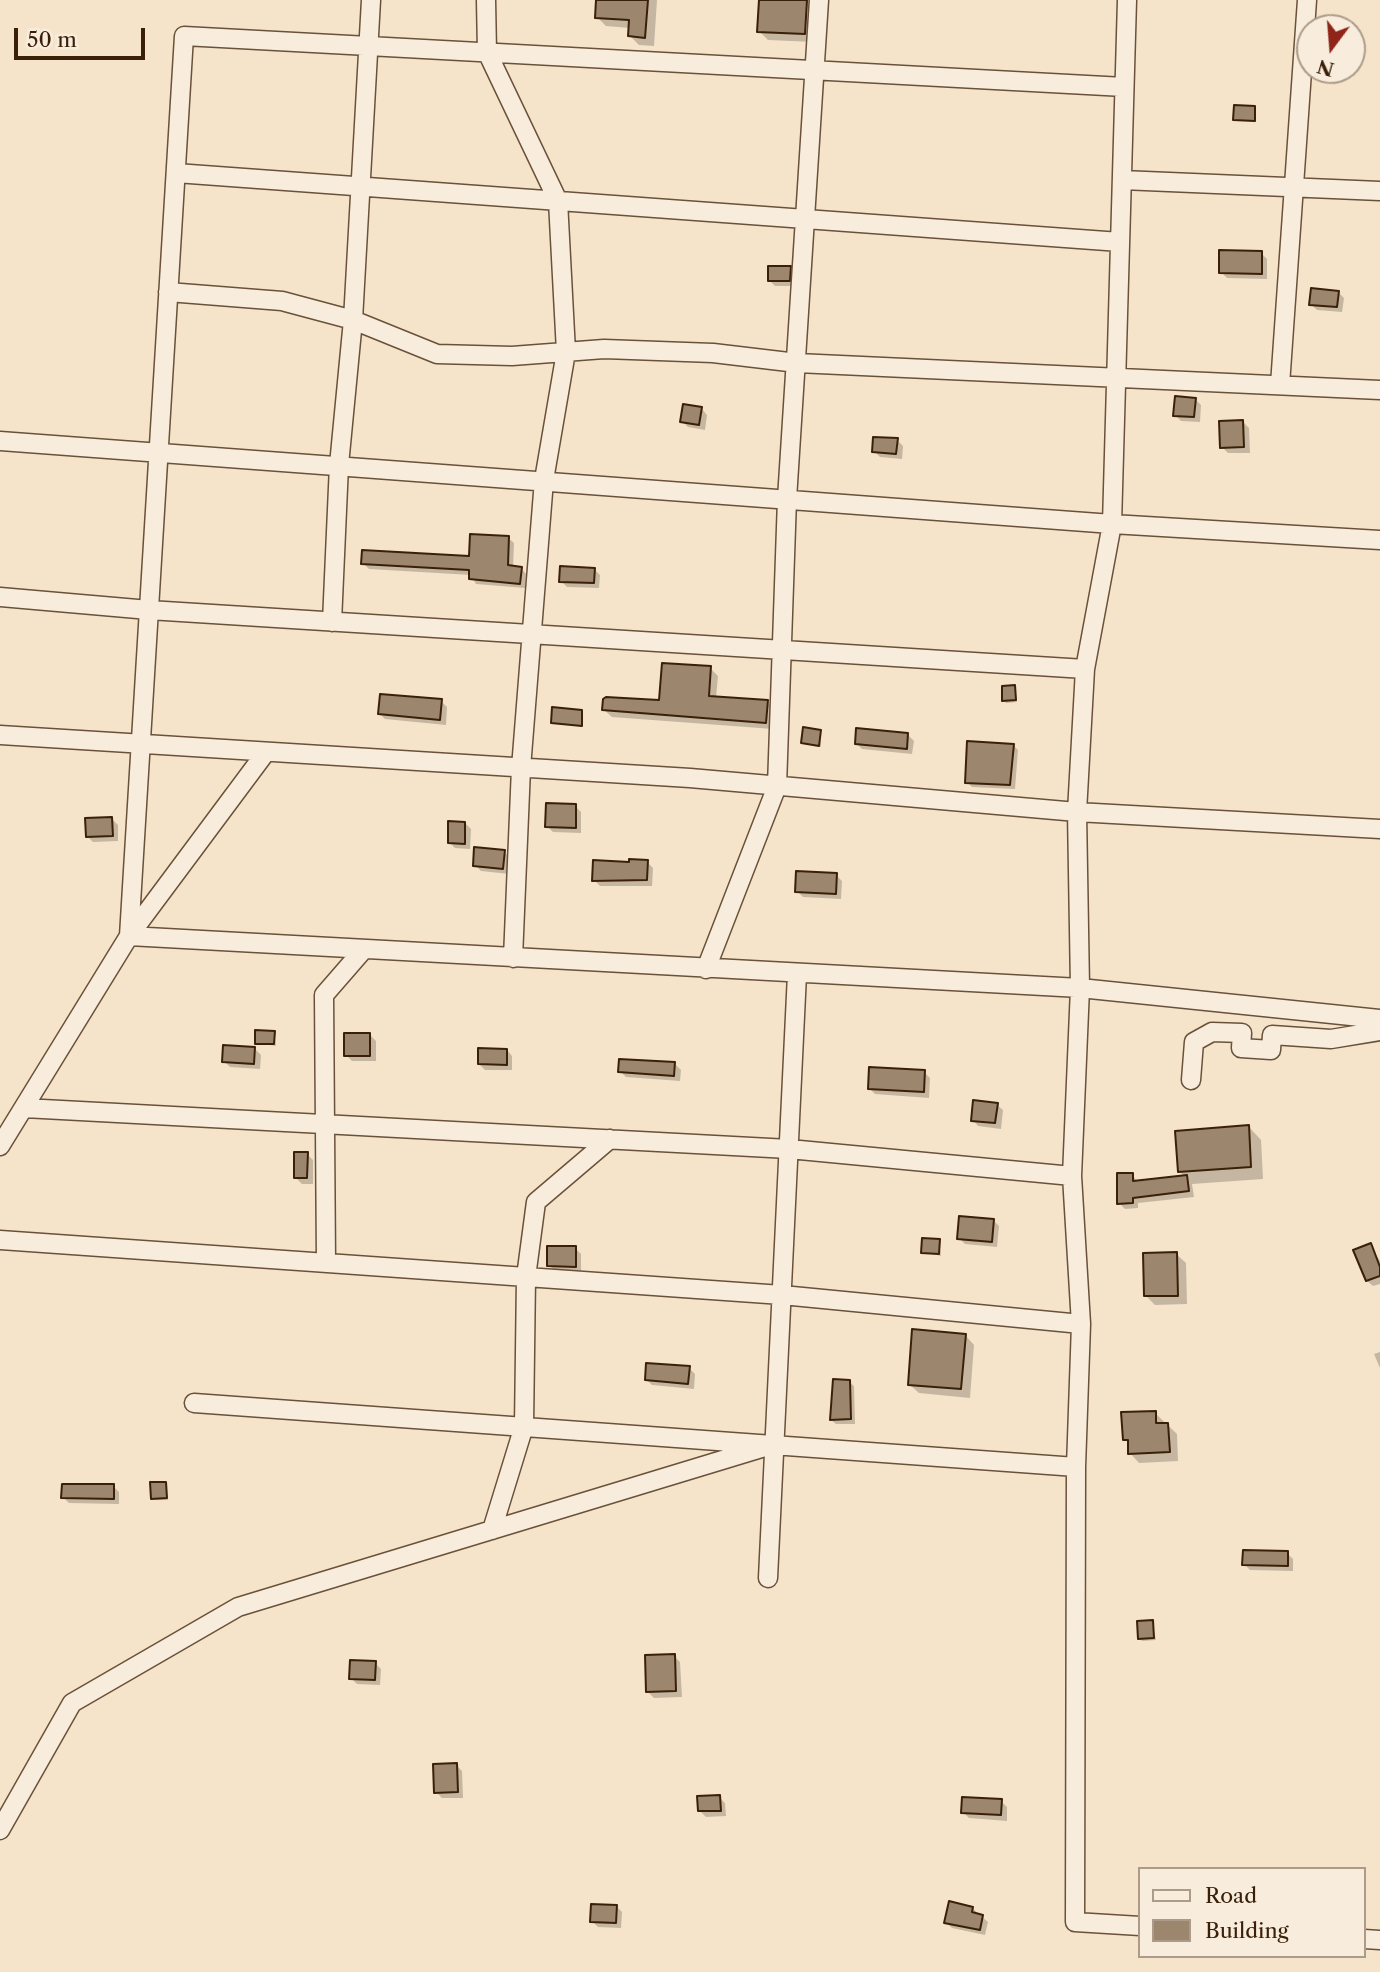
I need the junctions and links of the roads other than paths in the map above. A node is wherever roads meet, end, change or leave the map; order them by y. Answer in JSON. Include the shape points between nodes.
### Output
{"nodes":[{"id":1,"x":371,"y":0,"type":"edge"},
{"id":2,"x":486,"y":0,"type":"edge"},
{"id":3,"x":819,"y":0,"type":"edge"},
{"id":4,"x":1127,"y":0,"type":"edge"},
{"id":5,"x":1307,"y":0,"type":"edge"},
{"id":6,"x":369,"y":46,"type":"junction"},
{"id":7,"x":487,"y":52,"type":"junction"},
{"id":8,"x":815,"y":70,"type":"junction"},
{"id":9,"x":1125,"y":87,"type":"junction"},
{"id":10,"x":176,"y":173,"type":"junction"},
{"id":11,"x":1122,"y":180,"type":"junction"},
{"id":12,"x":1293,"y":186,"type":"junction"},
{"id":13,"x":360,"y":187,"type":"junction"},
{"id":14,"x":1380,"y":191,"type":"edge"},
{"id":15,"x":558,"y":201,"type":"junction"},
{"id":16,"x":806,"y":219,"type":"junction"},
{"id":17,"x":1120,"y":242,"type":"junction"},
{"id":18,"x":168,"y":292,"type":"junction"},
{"id":19,"x":353,"y":320,"type":"junction"},
{"id":20,"x":566,"y":352,"type":"junction"},
{"id":21,"x":797,"y":363,"type":"junction"},
{"id":22,"x":1116,"y":376,"type":"junction"},
{"id":23,"x":1280,"y":385,"type":"junction"},
{"id":24,"x":1380,"y":390,"type":"edge"},
{"id":25,"x":0,"y":441,"type":"edge"},
{"id":26,"x":159,"y":452,"type":"junction"},
{"id":27,"x":339,"y":465,"type":"junction"},
{"id":28,"x":544,"y":480,"type":"junction"},
{"id":29,"x":787,"y":499,"type":"junction"},
{"id":30,"x":1112,"y":524,"type":"junction"},
{"id":31,"x":1380,"y":540,"type":"edge"},
{"id":32,"x":0,"y":597,"type":"edge"},
{"id":33,"x":149,"y":610,"type":"junction"},
{"id":34,"x":332,"y":622,"type":"junction"},
{"id":35,"x":531,"y":635,"type":"junction"},
{"id":36,"x":782,"y":650,"type":"junction"},
{"id":37,"x":1085,"y":669,"type":"junction"},
{"id":38,"x":0,"y":735,"type":"edge"},
{"id":39,"x":141,"y":745,"type":"junction"},
{"id":40,"x":266,"y":752,"type":"junction"},
{"id":41,"x":521,"y":768,"type":"junction"},
{"id":42,"x":777,"y":786,"type":"junction"},
{"id":43,"x":1077,"y":812,"type":"junction"},
{"id":44,"x":1380,"y":829,"type":"edge"},
{"id":45,"x":129,"y":936,"type":"junction"},
{"id":46,"x":364,"y":950,"type":"junction"},
{"id":47,"x":513,"y":958,"type":"junction"},
{"id":48,"x":706,"y":969,"type":"junction"},
{"id":49,"x":797,"y":974,"type":"junction"},
{"id":50,"x":1080,"y":988,"type":"junction"},
{"id":51,"x":1380,"y":1019,"type":"edge"},
{"id":52,"x":1380,"y":1031,"type":"edge"},
{"id":53,"x":1191,"y":1080,"type":"dead end"},
{"id":54,"x":24,"y":1108,"type":"junction"},
{"id":55,"x":323,"y":1124,"type":"junction"},
{"id":56,"x":610,"y":1139,"type":"junction"},
{"id":57,"x":0,"y":1146,"type":"edge"},
{"id":58,"x":789,"y":1149,"type":"junction"},
{"id":59,"x":1072,"y":1175,"type":"junction"},
{"id":60,"x":0,"y":1240,"type":"edge"},
{"id":61,"x":326,"y":1263,"type":"junction"},
{"id":62,"x":526,"y":1277,"type":"junction"},
{"id":63,"x":782,"y":1295,"type":"junction"},
{"id":64,"x":1081,"y":1324,"type":"junction"},
{"id":65,"x":194,"y":1403,"type":"dead end"},
{"id":66,"x":524,"y":1426,"type":"junction"},
{"id":67,"x":775,"y":1444,"type":"junction"},
{"id":68,"x":1076,"y":1467,"type":"junction"},
{"id":69,"x":492,"y":1530,"type":"junction"},
{"id":70,"x":768,"y":1578,"type":"dead end"},
{"id":71,"x":0,"y":1830,"type":"edge"},
{"id":72,"x":1138,"y":1926,"type":"edge"}],
"edges":[{"from":1,"to":6,"type":"street"},
{"from":2,"to":7,"type":"street"},
{"from":3,"to":8,"type":"street"},
{"from":4,"to":9,"type":"street"},
{"from":5,"to":12,"type":"street"},
{"from":6,"to":7,"type":"street"},
{"from":6,"to":10,"type":"street","via":[[184,36]]},
{"from":6,"to":13,"type":"street"},
{"from":7,"to":8,"type":"street"},
{"from":7,"to":15,"type":"street"},
{"from":8,"to":9,"type":"street"},
{"from":8,"to":16,"type":"street"},
{"from":9,"to":11,"type":"street"},
{"from":10,"to":13,"type":"street"},
{"from":10,"to":18,"type":"street"},
{"from":11,"to":12,"type":"street"},
{"from":11,"to":17,"type":"street"},
{"from":12,"to":14,"type":"street"},
{"from":12,"to":23,"type":"street"},
{"from":13,"to":15,"type":"street"},
{"from":13,"to":19,"type":"street"},
{"from":15,"to":16,"type":"street"},
{"from":15,"to":20,"type":"street"},
{"from":16,"to":17,"type":"street"},
{"from":16,"to":21,"type":"street"},
{"from":17,"to":22,"type":"street"},
{"from":18,"to":19,"type":"street","via":[[282,301]]},
{"from":18,"to":26,"type":"street"},
{"from":19,"to":20,"type":"street","via":[[437,354]]},
{"from":19,"to":27,"type":"street"},
{"from":20,"to":21,"type":"street","via":[[699,353]]},
{"from":20,"to":28,"type":"street"},
{"from":21,"to":22,"type":"street"},
{"from":21,"to":29,"type":"street"},
{"from":22,"to":23,"type":"street"},
{"from":22,"to":30,"type":"street"},
{"from":23,"to":24,"type":"street"},
{"from":25,"to":26,"type":"street"},
{"from":26,"to":27,"type":"street"},
{"from":26,"to":33,"type":"street"},
{"from":27,"to":28,"type":"street"},
{"from":27,"to":34,"type":"street"},
{"from":28,"to":29,"type":"street"},
{"from":28,"to":35,"type":"street"},
{"from":29,"to":30,"type":"street"},
{"from":29,"to":36,"type":"street"},
{"from":30,"to":31,"type":"street"},
{"from":30,"to":37,"type":"street"},
{"from":32,"to":33,"type":"street"},
{"from":33,"to":34,"type":"street"},
{"from":33,"to":39,"type":"street"},
{"from":34,"to":35,"type":"street"},
{"from":35,"to":36,"type":"street"},
{"from":35,"to":41,"type":"street"},
{"from":36,"to":37,"type":"street"},
{"from":36,"to":42,"type":"street"},
{"from":37,"to":43,"type":"street"},
{"from":38,"to":39,"type":"street"},
{"from":39,"to":40,"type":"street"},
{"from":39,"to":45,"type":"street"},
{"from":40,"to":41,"type":"street"},
{"from":40,"to":45,"type":"street"},
{"from":41,"to":42,"type":"street"},
{"from":41,"to":47,"type":"street"},
{"from":42,"to":43,"type":"street"},
{"from":42,"to":48,"type":"street"},
{"from":43,"to":44,"type":"street"},
{"from":43,"to":50,"type":"street"},
{"from":45,"to":46,"type":"street"},
{"from":45,"to":54,"type":"street"},
{"from":46,"to":47,"type":"street"},
{"from":46,"to":55,"type":"street","via":[[324,995]]},
{"from":47,"to":48,"type":"street"},
{"from":48,"to":49,"type":"street"},
{"from":49,"to":50,"type":"street"},
{"from":49,"to":58,"type":"street"},
{"from":50,"to":51,"type":"street"},
{"from":50,"to":59,"type":"street"},
{"from":52,"to":53,"type":"street","via":[[1331,1039],[1272,1035],[1271,1049],[1241,1048],[1242,1033],[1212,1032],[1194,1042]]},
{"from":54,"to":55,"type":"street"},
{"from":54,"to":57,"type":"street"},
{"from":55,"to":56,"type":"street"},
{"from":55,"to":61,"type":"street"},
{"from":56,"to":58,"type":"street"},
{"from":56,"to":62,"type":"street","via":[[536,1202]]},
{"from":58,"to":59,"type":"street"},
{"from":58,"to":63,"type":"street"},
{"from":59,"to":64,"type":"street"},
{"from":60,"to":61,"type":"street"},
{"from":61,"to":62,"type":"street"},
{"from":62,"to":63,"type":"street"},
{"from":62,"to":66,"type":"street"},
{"from":63,"to":64,"type":"street"},
{"from":63,"to":67,"type":"street"},
{"from":64,"to":68,"type":"street"},
{"from":65,"to":66,"type":"street"},
{"from":66,"to":67,"type":"street"},
{"from":66,"to":69,"type":"street"},
{"from":67,"to":68,"type":"street"},
{"from":67,"to":69,"type":"street"},
{"from":67,"to":70,"type":"street"},
{"from":68,"to":72,"type":"street","via":[[1075,1922]]},
{"from":69,"to":71,"type":"street","via":[[238,1607],[72,1703]]}]}
